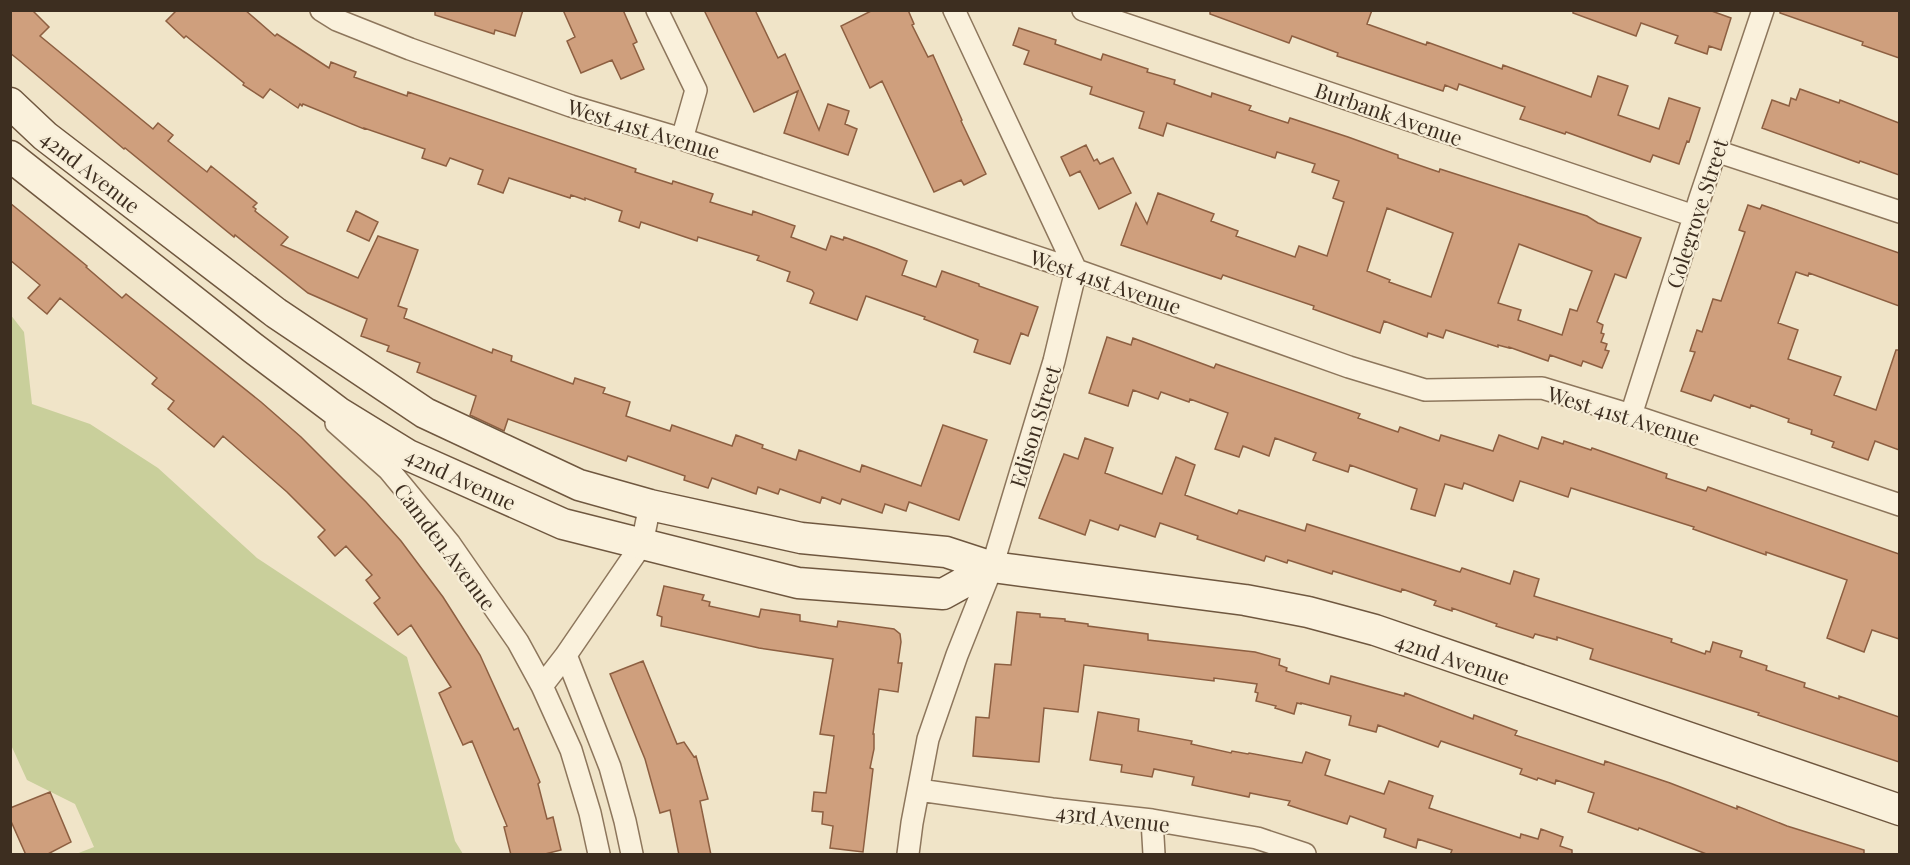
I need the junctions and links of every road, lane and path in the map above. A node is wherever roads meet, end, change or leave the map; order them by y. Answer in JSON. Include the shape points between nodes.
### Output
{"nodes":[{"id":1,"x":321,"y":10,"type":"edge"},
{"id":2,"x":657,"y":10,"type":"edge"},
{"id":3,"x":954,"y":10,"type":"edge"},
{"id":4,"x":1083,"y":10,"type":"edge"},
{"id":5,"x":1763,"y":10,"type":"edge"},
{"id":6,"x":10,"y":103,"type":"edge"},
{"id":7,"x":682,"y":139,"type":"junction"},
{"id":8,"x":1716,"y":151,"type":"junction"},
{"id":9,"x":10,"y":156,"type":"edge"},
{"id":10,"x":1899,"y":212,"type":"edge"},
{"id":11,"x":1694,"y":216,"type":"junction"},
{"id":12,"x":1076,"y":270,"type":"junction"},
{"id":13,"x":253,"y":348,"type":"junction"},
{"id":14,"x":1632,"y":415,"type":"junction"},
{"id":15,"x":650,"y":505,"type":"junction"},
{"id":16,"x":1899,"y":505,"type":"edge"},
{"id":17,"x":642,"y":544,"type":"junction"},
{"id":18,"x":992,"y":567,"type":"junction"},
{"id":19,"x":566,"y":655,"type":"junction"},
{"id":20,"x":542,"y":686,"type":"junction"},
{"id":21,"x":919,"y":790,"type":"junction"},
{"id":22,"x":1899,"y":810,"type":"edge"},
{"id":23,"x":1152,"y":820,"type":"junction"},
{"id":24,"x":599,"y":855,"type":"edge"},
{"id":25,"x":632,"y":855,"type":"edge"},
{"id":26,"x":908,"y":855,"type":"edge"},
{"id":27,"x":1154,"y":855,"type":"edge"},
{"id":28,"x":1305,"y":855,"type":"edge"}],
"edges":[{"from":1,"to":7,"type":"street","name":"West 41st Avenue","via":[[410,49],[571,106]]},
{"from":2,"to":7,"type":"street","via":[[696,90]]},
{"from":3,"to":12,"type":"street"},
{"from":4,"to":11,"type":"street","name":"Burbank Avenue"},
{"from":5,"to":8,"type":"street","name":"Colegrove Street"},
{"from":6,"to":15,"type":"street","name":"42nd Avenue","via":[[45,136],[276,313],[426,413],[579,485]]},
{"from":7,"to":12,"type":"street","name":"West 41st Avenue"},
{"from":8,"to":10,"type":"street"},
{"from":8,"to":11,"type":"street","name":"Colegrove Street"},
{"from":9,"to":13,"type":"street","name":"42nd Avenue"},
{"from":11,"to":14,"type":"street","name":"Colegrove Street"},
{"from":12,"to":14,"type":"street","name":"West 41st Avenue","via":[[1425,390],[1542,388]]},
{"from":12,"to":18,"type":"street","name":"Edison Street","via":[[1054,361]]},
{"from":13,"to":17,"type":"street","name":"42nd Avenue","via":[[338,412],[408,455],[564,524]]},
{"from":13,"to":20,"type":"street","name":"Camden Avenue","via":[[388,470],[450,544],[518,642]]},
{"from":14,"to":16,"type":"street","name":"West 41st Avenue"},
{"from":15,"to":17,"type":"street"},
{"from":15,"to":18,"type":"street","name":"42nd Avenue","via":[[801,538],[946,552]]},
{"from":17,"to":18,"type":"street","name":"42nd Avenue","via":[[798,583],[943,594]]},
{"from":17,"to":19,"type":"street"},
{"from":18,"to":21,"type":"street","name":"Edison Street","via":[[928,739]]},
{"from":18,"to":22,"type":"street","name":"42nd Avenue","via":[[1308,612],[1375,630]]},
{"from":19,"to":20,"type":"street"},
{"from":19,"to":25,"type":"street","via":[[610,767]]},
{"from":20,"to":24,"type":"street","name":"Camden Avenue","via":[[571,750]]},
{"from":21,"to":23,"type":"street","name":"43rd Avenue"},
{"from":21,"to":26,"type":"street","name":"Edison Street"},
{"from":23,"to":27,"type":"street"},
{"from":23,"to":28,"type":"street","name":"43rd Avenue","via":[[1257,838]]}]}
